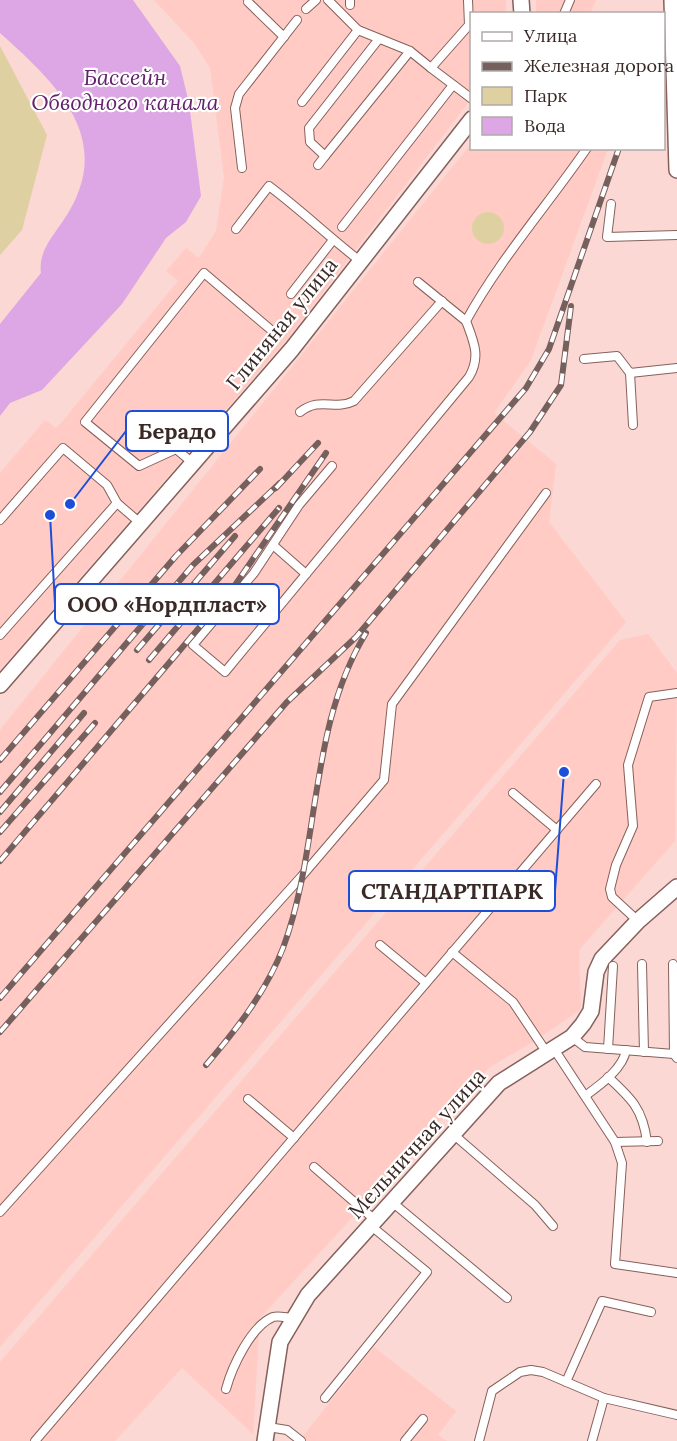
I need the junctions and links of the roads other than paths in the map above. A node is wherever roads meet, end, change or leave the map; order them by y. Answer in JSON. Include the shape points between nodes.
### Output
{"nodes":[{"id":1,"x":316,"y":0,"type":"edge"},
{"id":2,"x":328,"y":0,"type":"edge"},
{"id":3,"x":468,"y":0,"type":"edge"},
{"id":4,"x":672,"y":0,"type":"edge"},
{"id":5,"x":248,"y":2,"type":"dead end"},
{"id":6,"x":306,"y":9,"type":"dead end"},
{"id":7,"x":297,"y":20,"type":"dead end"},
{"id":8,"x":358,"y":30,"type":"junction"},
{"id":9,"x":668,"y":34,"type":"edge"},
{"id":10,"x":284,"y":37,"type":"junction"},
{"id":11,"x":378,"y":40,"type":"junction"},
{"id":12,"x":410,"y":51,"type":"junction"},
{"id":13,"x":431,"y":68,"type":"junction"},
{"id":14,"x":453,"y":84,"type":"junction"},
{"id":15,"x":470,"y":98,"type":"edge"},
{"id":16,"x":302,"y":102,"type":"dead end"},
{"id":17,"x":672,"y":106,"type":"edge"},
{"id":18,"x":470,"y":119,"type":"edge"},
{"id":19,"x":676,"y":139,"type":"edge"},
{"id":20,"x":586,"y":150,"type":"edge"},
{"id":21,"x":326,"y":156,"type":"junction"},
{"id":22,"x":318,"y":165,"type":"dead end"},
{"id":23,"x":242,"y":168,"type":"dead end"},
{"id":24,"x":677,"y":170,"type":"edge"},
{"id":25,"x":611,"y":204,"type":"dead end"},
{"id":26,"x":342,"y":227,"type":"dead end"},
{"id":27,"x":236,"y":229,"type":"dead end"},
{"id":28,"x":677,"y":235,"type":"edge"},
{"id":29,"x":333,"y":240,"type":"junction"},
{"id":30,"x":360,"y":261,"type":"junction"},
{"id":31,"x":418,"y":282,"type":"dead end"},
{"id":32,"x":291,"y":294,"type":"dead end"},
{"id":33,"x":442,"y":301,"type":"junction"},
{"id":34,"x":466,"y":321,"type":"junction"},
{"id":35,"x":277,"y":335,"type":"dead end"},
{"id":36,"x":584,"y":359,"type":"dead end"},
{"id":37,"x":677,"y":368,"type":"edge"},
{"id":38,"x":630,"y":373,"type":"junction"},
{"id":39,"x":300,"y":412,"type":"dead end"},
{"id":40,"x":633,"y":426,"type":"dead end"},
{"id":41,"x":194,"y":464,"type":"junction"},
{"id":42,"x":332,"y":466,"type":"dead end"},
{"id":43,"x":546,"y":493,"type":"dead end"},
{"id":44,"x":117,"y":502,"type":"junction"},
{"id":45,"x":0,"y":520,"type":"edge"},
{"id":46,"x":139,"y":522,"type":"junction"},
{"id":47,"x":273,"y":545,"type":"junction"},
{"id":48,"x":306,"y":574,"type":"junction"},
{"id":49,"x":0,"y":635,"type":"edge"},
{"id":50,"x":0,"y":685,"type":"edge"},
{"id":51,"x":677,"y":693,"type":"edge"},
{"id":52,"x":596,"y":784,"type":"dead end"},
{"id":53,"x":513,"y":793,"type":"dead end"},
{"id":54,"x":557,"y":830,"type":"junction"},
{"id":55,"x":677,"y":887,"type":"edge"},
{"id":56,"x":638,"y":921,"type":"junction"},
{"id":57,"x":380,"y":945,"type":"dead end"},
{"id":58,"x":452,"y":952,"type":"junction"},
{"id":59,"x":642,"y":964,"type":"dead end"},
{"id":60,"x":673,"y":964,"type":"dead end"},
{"id":61,"x":613,"y":966,"type":"dead end"},
{"id":62,"x":426,"y":983,"type":"junction"},
{"id":63,"x":572,"y":1037,"type":"junction"},
{"id":64,"x":608,"y":1049,"type":"junction"},
{"id":65,"x":626,"y":1050,"type":"junction"},
{"id":66,"x":550,"y":1051,"type":"junction"},
{"id":67,"x":644,"y":1052,"type":"junction"},
{"id":68,"x":676,"y":1056,"type":"edge"},
{"id":69,"x":608,"y":1077,"type":"junction"},
{"id":70,"x":585,"y":1096,"type":"junction"},
{"id":71,"x":248,"y":1099,"type":"dead end"},
{"id":72,"x":453,"y":1134,"type":"junction"},
{"id":73,"x":294,"y":1137,"type":"junction"},
{"id":74,"x":658,"y":1141,"type":"dead end"},
{"id":75,"x":615,"y":1142,"type":"junction"},
{"id":76,"x":647,"y":1142,"type":"junction"},
{"id":77,"x":314,"y":1167,"type":"dead end"},
{"id":78,"x":392,"y":1202,"type":"junction"},
{"id":79,"x":0,"y":1212,"type":"edge"},
{"id":80,"x":373,"y":1223,"type":"junction"},
{"id":81,"x":553,"y":1226,"type":"dead end"},
{"id":82,"x":677,"y":1273,"type":"edge"},
{"id":83,"x":507,"y":1298,"type":"dead end"},
{"id":84,"x":651,"y":1312,"type":"dead end"},
{"id":85,"x":293,"y":1318,"type":"junction"},
{"id":86,"x":566,"y":1382,"type":"junction"},
{"id":87,"x":226,"y":1389,"type":"dead end"},
{"id":88,"x":325,"y":1398,"type":"dead end"},
{"id":89,"x":604,"y":1398,"type":"junction"},
{"id":90,"x":677,"y":1415,"type":"edge"},
{"id":91,"x":423,"y":1419,"type":"dead end"},
{"id":92,"x":266,"y":1434,"type":"edge"},
{"id":93,"x":35,"y":1441,"type":"edge"},
{"id":94,"x":301,"y":1441,"type":"edge"},
{"id":95,"x":405,"y":1441,"type":"edge"},
{"id":96,"x":480,"y":1441,"type":"edge"},
{"id":97,"x":592,"y":1441,"type":"edge"}],
"edges":[{"from":1,"to":6,"type":"lane"},
{"from":2,"to":8,"type":"lane"},
{"from":3,"to":13,"type":"lane","via":[[469,25]]},
{"from":4,"to":9,"type":"street"},
{"from":5,"to":10,"type":"lane"},
{"from":7,"to":10,"type":"lane"},
{"from":8,"to":11,"type":"lane"},
{"from":8,"to":16,"type":"lane"},
{"from":9,"to":17,"type":"street"},
{"from":10,"to":23,"type":"lane","via":[[238,94],[235,108]]},
{"from":11,"to":12,"type":"lane"},
{"from":11,"to":21,"type":"lane","via":[[309,128],[310,142]]},
{"from":12,"to":13,"type":"lane"},
{"from":12,"to":21,"type":"lane"},
{"from":13,"to":14,"type":"lane"},
{"from":14,"to":15,"type":"lane"},
{"from":14,"to":26,"type":"lane"},
{"from":17,"to":19,"type":"street"},
{"from":18,"to":30,"type":"street","name":"Глиняная улица"},
{"from":19,"to":24,"type":"street"},
{"from":20,"to":34,"type":"lane","via":[[488,282]]},
{"from":21,"to":22,"type":"lane"},
{"from":25,"to":28,"type":"lane","via":[[607,237]]},
{"from":27,"to":29,"type":"lane","via":[[269,186],[318,223]]},
{"from":29,"to":30,"type":"lane"},
{"from":29,"to":32,"type":"lane"},
{"from":30,"to":41,"type":"street","name":"Глиняная улица","via":[[292,349]]},
{"from":31,"to":33,"type":"lane"},
{"from":33,"to":34,"type":"lane"},
{"from":33,"to":39,"type":"lane","via":[[354,401],[346,405],[319,402]]},
{"from":34,"to":48,"type":"lane","via":[[477,354],[476,366]]},
{"from":35,"to":41,"type":"lane","via":[[204,273],[85,422],[138,466],[176,448]]},
{"from":36,"to":38,"type":"lane","via":[[617,356]]},
{"from":37,"to":38,"type":"lane"},
{"from":38,"to":40,"type":"lane"},
{"from":41,"to":46,"type":"street","name":"Глиняная улица"},
{"from":42,"to":47,"type":"lane","via":[[299,505]]},
{"from":43,"to":79,"type":"lane","via":[[392,704],[384,780],[302,877]]},
{"from":44,"to":45,"type":"lane","via":[[107,485],[63,448]]},
{"from":44,"to":46,"type":"lane"},
{"from":44,"to":49,"type":"lane"},
{"from":46,"to":50,"type":"street","name":"Глиняная улица"},
{"from":47,"to":48,"type":"lane"},
{"from":47,"to":48,"type":"lane","via":[[193,645],[225,672]]},
{"from":51,"to":56,"type":"lane","via":[[649,697],[628,765],[633,826],[610,888],[612,897]]},
{"from":52,"to":54,"type":"lane"},
{"from":53,"to":54,"type":"lane"},
{"from":54,"to":58,"type":"lane"},
{"from":55,"to":56,"type":"street","name":"Мельничная улица"},
{"from":56,"to":63,"type":"street","name":"Мельничная улица","via":[[602,959],[596,972],[591,1011]]},
{"from":57,"to":62,"type":"lane"},
{"from":58,"to":62,"type":"lane"},
{"from":58,"to":66,"type":"lane","via":[[513,1002]]},
{"from":59,"to":67,"type":"lane"},
{"from":60,"to":68,"type":"lane"},
{"from":61,"to":64,"type":"lane"},
{"from":62,"to":73,"type":"lane"},
{"from":63,"to":64,"type":"lane","via":[[585,1047]]},
{"from":63,"to":66,"type":"street","name":"Мельничная улица"},
{"from":64,"to":65,"type":"lane"},
{"from":65,"to":67,"type":"lane"},
{"from":65,"to":69,"type":"lane"},
{"from":66,"to":70,"type":"lane"},
{"from":66,"to":72,"type":"street","name":"Мельничная улица","via":[[499,1083]]},
{"from":67,"to":68,"type":"lane"},
{"from":69,"to":70,"type":"lane"},
{"from":69,"to":76,"type":"lane","via":[[632,1098],[645,1120]]},
{"from":70,"to":75,"type":"lane"},
{"from":71,"to":73,"type":"lane"},
{"from":72,"to":78,"type":"street","name":"Мельничная улица"},
{"from":72,"to":81,"type":"lane","via":[[535,1205]]},
{"from":73,"to":93,"type":"lane"},
{"from":74,"to":76,"type":"lane"},
{"from":75,"to":76,"type":"lane"},
{"from":75,"to":82,"type":"lane","via":[[622,1163],[615,1264]]},
{"from":77,"to":80,"type":"lane"},
{"from":78,"to":80,"type":"street","name":"Мельничная улица"},
{"from":78,"to":83,"type":"lane"},
{"from":80,"to":85,"type":"street","name":"Мельничная улица","via":[[308,1295]]},
{"from":80,"to":88,"type":"lane","via":[[428,1272]]},
{"from":84,"to":86,"type":"lane","via":[[602,1301]]},
{"from":85,"to":87,"type":"lane","via":[[275,1316],[264,1323],[232,1367]]},
{"from":85,"to":92,"type":"street","name":"Мельничная улица","via":[[280,1342]]},
{"from":86,"to":89,"type":"lane"},
{"from":86,"to":96,"type":"lane","via":[[531,1370],[498,1385],[488,1398]]},
{"from":89,"to":90,"type":"lane"},
{"from":89,"to":97,"type":"lane"},
{"from":91,"to":95,"type":"lane"},
{"from":92,"to":94,"type":"lane","via":[[287,1431]]}]}
